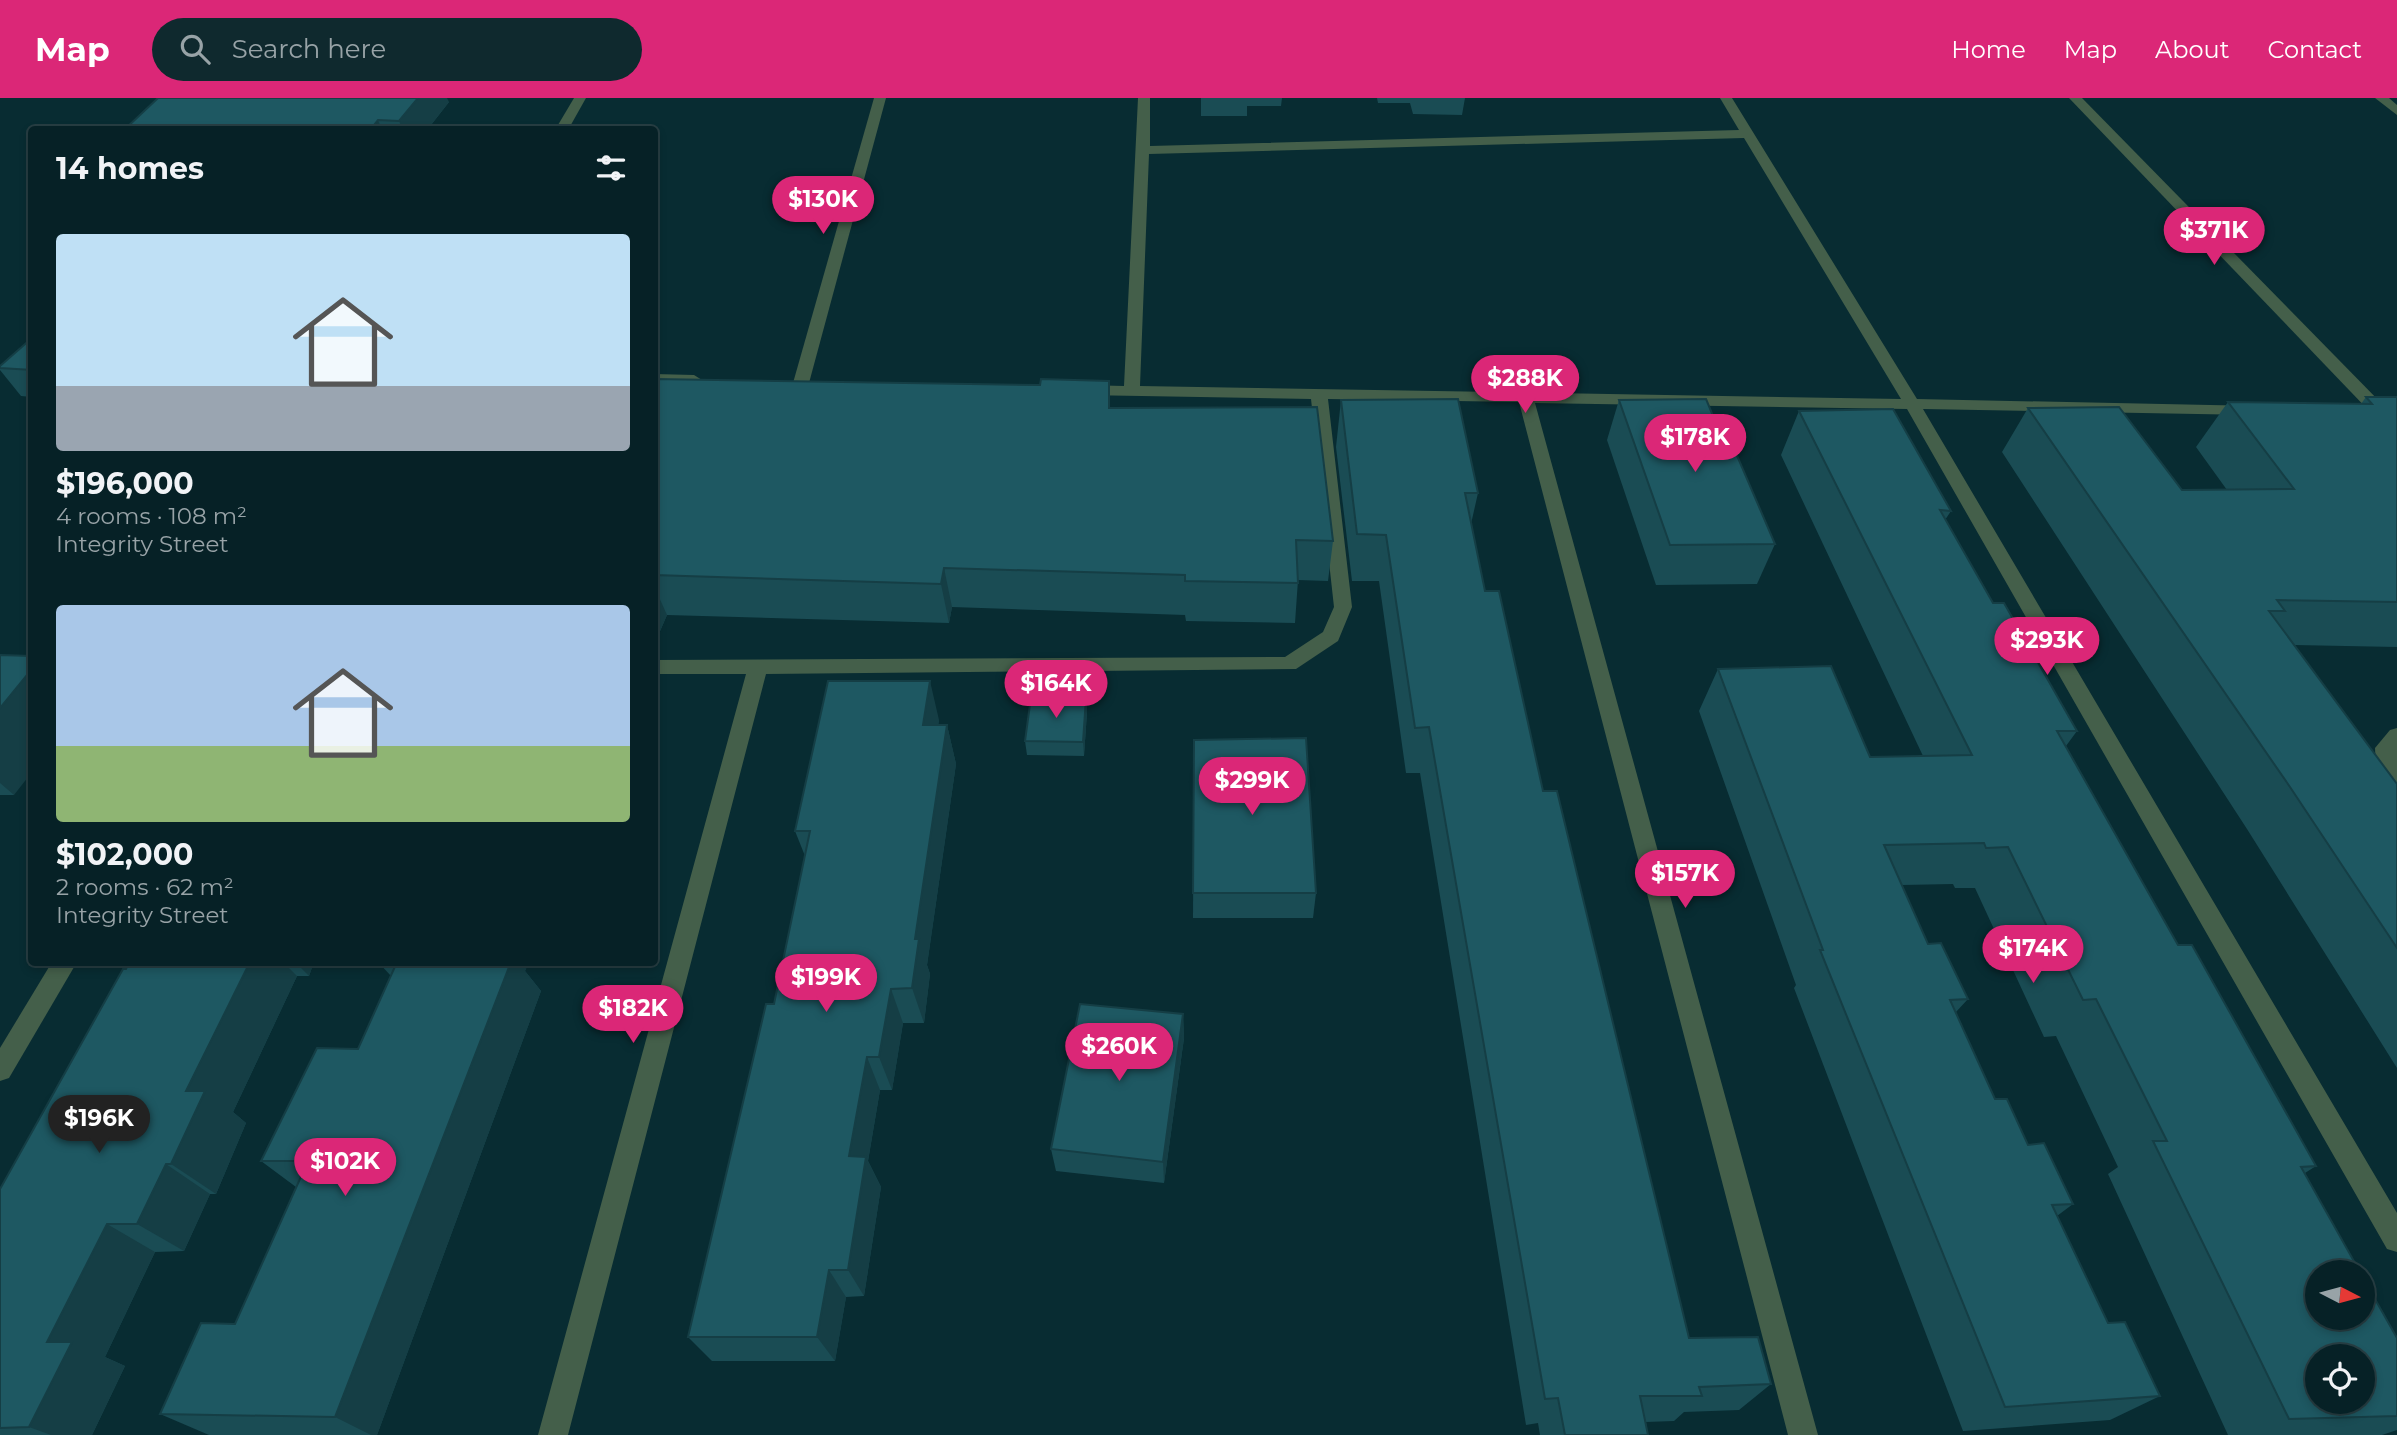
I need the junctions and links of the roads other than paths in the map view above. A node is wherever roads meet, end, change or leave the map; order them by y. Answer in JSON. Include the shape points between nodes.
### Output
{"nodes":[{"id":1,"x":580,"y":98,"type":"edge"},
{"id":2,"x":880,"y":98,"type":"edge"},
{"id":3,"x":1144,"y":98,"type":"edge"},
{"id":4,"x":1726,"y":98,"type":"edge"},
{"id":5,"x":2074,"y":98,"type":"edge"},
{"id":6,"x":2381,"y":98,"type":"edge"},
{"id":7,"x":2397,"y":111,"type":"edge"},
{"id":8,"x":563,"y":126,"type":"edge"},
{"id":9,"x":1747,"y":134,"type":"junction"},
{"id":10,"x":1143,"y":150,"type":"junction"},
{"id":11,"x":658,"y":379,"type":"edge"},
{"id":12,"x":708,"y":381,"type":"edge"},
{"id":13,"x":801,"y":383,"type":"edge"},
{"id":14,"x":1063,"y":390,"type":"edge"},
{"id":15,"x":1132,"y":391,"type":"junction"},
{"id":16,"x":1319,"y":394,"type":"junction"},
{"id":17,"x":1525,"y":396,"type":"junction"},
{"id":18,"x":1912,"y":404,"type":"junction"},
{"id":19,"x":2269,"y":410,"type":"edge"},
{"id":20,"x":2351,"y":411,"type":"edge"},
{"id":21,"x":2379,"y":411,"type":"junction"},
{"id":22,"x":2397,"y":412,"type":"edge"},
{"id":23,"x":658,"y":667,"type":"edge"},
{"id":24,"x":758,"y":667,"type":"junction"},
{"id":25,"x":2397,"y":736,"type":"edge"},
{"id":26,"x":2397,"y":784,"type":"edge"},
{"id":27,"x":63,"y":966,"type":"edge"},
{"id":28,"x":0,"y":1070,"type":"edge"},
{"id":29,"x":2397,"y":1239,"type":"edge"},
{"id":30,"x":553,"y":1435,"type":"edge"},
{"id":31,"x":1803,"y":1435,"type":"edge"}],
"edges":[{"from":1,"to":8,"type":"street"},
{"from":2,"to":13,"type":"street"},
{"from":3,"to":10,"type":"street"},
{"from":4,"to":9,"type":"street"},
{"from":5,"to":21,"type":"street"},
{"from":6,"to":7,"type":"street"},
{"from":9,"to":10,"type":"street"},
{"from":9,"to":18,"type":"street"},
{"from":10,"to":15,"type":"street"},
{"from":11,"to":12,"type":"street"},
{"from":14,"to":15,"type":"street"},
{"from":15,"to":16,"type":"street"},
{"from":16,"to":17,"type":"street"},
{"from":16,"to":24,"type":"street","via":[[1343,607],[1331,636],[1289,664]]},
{"from":17,"to":18,"type":"street"},
{"from":17,"to":31,"type":"street"},
{"from":18,"to":19,"type":"street"},
{"from":18,"to":29,"type":"street"},
{"from":20,"to":21,"type":"street"},
{"from":21,"to":22,"type":"street"},
{"from":23,"to":24,"type":"street"},
{"from":24,"to":30,"type":"street"},
{"from":25,"to":26,"type":"street","via":[[2385,748]]},
{"from":27,"to":28,"type":"street"}]}
